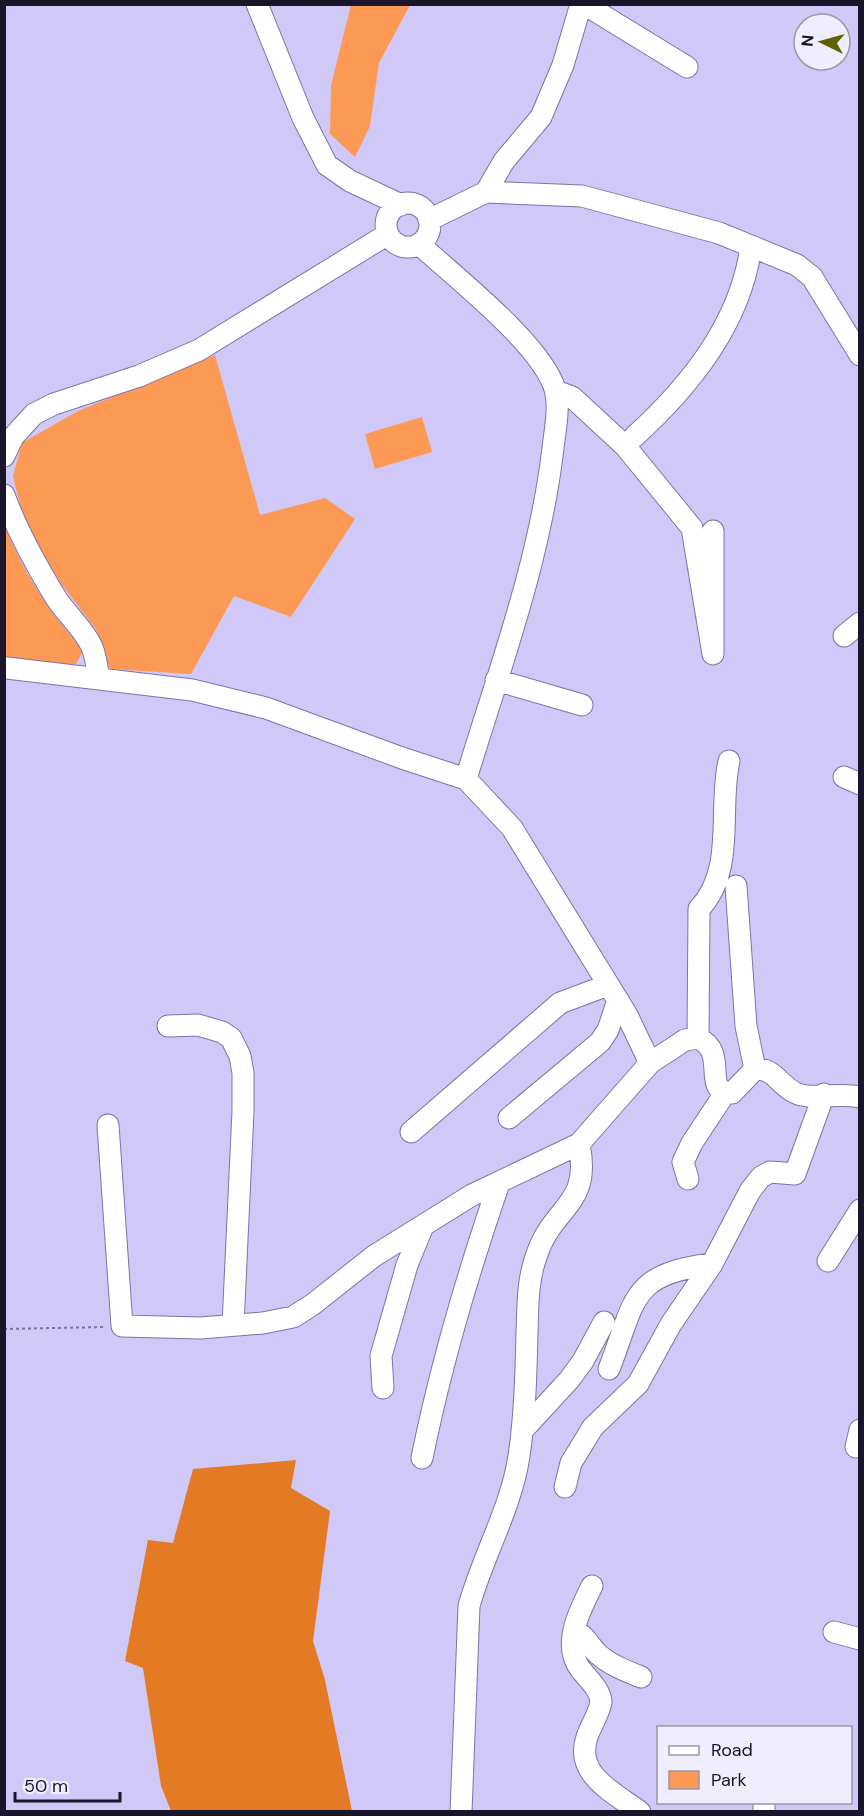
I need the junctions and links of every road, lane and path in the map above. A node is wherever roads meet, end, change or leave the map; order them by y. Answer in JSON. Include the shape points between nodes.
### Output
{"nodes":[{"id":1,"x":257,"y":4,"type":"edge"},
{"id":2,"x":583,"y":4,"type":"edge"},
{"id":3,"x":687,"y":67,"type":"dead end"},
{"id":4,"x":486,"y":192,"type":"junction"},
{"id":5,"x":401,"y":205,"type":"junction"},
{"id":6,"x":429,"y":220,"type":"junction"},
{"id":7,"x":388,"y":234,"type":"junction"},
{"id":8,"x":419,"y":244,"type":"junction"},
{"id":9,"x":751,"y":246,"type":"junction"},
{"id":10,"x":860,"y":356,"type":"edge"},
{"id":11,"x":555,"y":391,"type":"junction"},
{"id":12,"x":634,"y":437,"type":"dead end"},
{"id":13,"x":4,"y":456,"type":"edge"},
{"id":14,"x":4,"y":495,"type":"edge"},
{"id":15,"x":713,"y":531,"type":"dead end"},
{"id":16,"x":7,"y":668,"type":"dead end"},
{"id":17,"x":99,"y":679,"type":"junction"},
{"id":18,"x":496,"y":680,"type":"junction"},
{"id":19,"x":582,"y":705,"type":"dead end"},
{"id":20,"x":729,"y":761,"type":"dead end"},
{"id":21,"x":466,"y":779,"type":"junction"},
{"id":22,"x":736,"y":886,"type":"dead end"},
{"id":23,"x":613,"y":992,"type":"junction"},
{"id":24,"x":168,"y":1026,"type":"dead end"},
{"id":25,"x":698,"y":1038,"type":"junction"},
{"id":26,"x":650,"y":1063,"type":"junction"},
{"id":27,"x":755,"y":1069,"type":"junction"},
{"id":28,"x":725,"y":1093,"type":"junction"},
{"id":29,"x":824,"y":1094,"type":"junction"},
{"id":30,"x":860,"y":1097,"type":"edge"},
{"id":31,"x":509,"y":1118,"type":"dead end"},
{"id":32,"x":108,"y":1125,"type":"dead end"},
{"id":33,"x":411,"y":1132,"type":"dead end"},
{"id":34,"x":579,"y":1144,"type":"junction"},
{"id":35,"x":688,"y":1179,"type":"dead end"},
{"id":36,"x":499,"y":1183,"type":"junction"},
{"id":37,"x":860,"y":1210,"type":"edge"},
{"id":38,"x":423,"y":1226,"type":"junction"},
{"id":39,"x":828,"y":1261,"type":"dead end"},
{"id":40,"x":712,"y":1264,"type":"junction"},
{"id":41,"x":604,"y":1322,"type":"dead end"},
{"id":42,"x":233,"y":1325,"type":"junction"},
{"id":43,"x":122,"y":1326,"type":"junction"},
{"id":44,"x":4,"y":1329,"type":"edge"},
{"id":45,"x":609,"y":1369,"type":"dead end"},
{"id":46,"x":382,"y":1388,"type":"dead end"},
{"id":47,"x":522,"y":1431,"type":"junction"},
{"id":48,"x":422,"y":1458,"type":"dead end"},
{"id":49,"x":565,"y":1487,"type":"dead end"},
{"id":50,"x":592,"y":1586,"type":"dead end"},
{"id":51,"x":574,"y":1631,"type":"junction"},
{"id":52,"x":834,"y":1632,"type":"dead end"},
{"id":53,"x":860,"y":1639,"type":"edge"},
{"id":54,"x":641,"y":1677,"type":"dead end"},
{"id":55,"x":461,"y":1812,"type":"edge"},
{"id":56,"x":640,"y":1812,"type":"edge"}],
"edges":[{"from":1,"to":5,"type":"street","via":[[303,118],[327,165],[350,181]]},
{"from":2,"to":3,"type":"street"},
{"from":2,"to":4,"type":"street","via":[[541,117],[504,161]]},
{"from":4,"to":6,"type":"street"},
{"from":4,"to":9,"type":"street","via":[[582,196],[718,233]]},
{"from":5,"to":6,"type":"street","via":[[416,205],[427,213]]},
{"from":5,"to":7,"type":"street","via":[[387,219]]},
{"from":6,"to":8,"type":"street","via":[[428,234]]},
{"from":7,"to":8,"type":"street","via":[[405,247]]},
{"from":7,"to":13,"type":"street","via":[[199,350],[34,414],[13,437]]},
{"from":8,"to":11,"type":"street","via":[[529,346]]},
{"from":9,"to":10,"type":"street","via":[[798,265],[812,277]]},
{"from":9,"to":12,"type":"street","via":[[739,300],[713,345],[673,401]]},
{"from":11,"to":15,"type":"street","via":[[572,397],[625,446],[692,528],[713,654]]},
{"from":11,"to":18,"type":"street","via":[[549,481],[522,599]]},
{"from":14,"to":17,"type":"street","via":[[38,569],[93,649]]},
{"from":16,"to":17,"type":"street"},
{"from":17,"to":21,"type":"street","via":[[192,690],[266,708]]},
{"from":18,"to":19,"type":"street"},
{"from":18,"to":21,"type":"street"},
{"from":20,"to":25,"type":"street","via":[[724,785],[726,840],[710,898],[699,909]]},
{"from":21,"to":23,"type":"street","via":[[512,828]]},
{"from":22,"to":27,"type":"street","via":[[746,1026]]},
{"from":23,"to":26,"type":"street"},
{"from":23,"to":31,"type":"street","via":[[608,1030],[600,1042]]},
{"from":23,"to":33,"type":"street","via":[[560,1003]]},
{"from":24,"to":42,"type":"street","via":[[198,1025],[222,1032],[231,1038],[240,1056],[243,1112]]},
{"from":25,"to":26,"type":"street","via":[[685,1040]]},
{"from":25,"to":28,"type":"street","via":[[711,1047],[715,1082]]},
{"from":26,"to":34,"type":"street"},
{"from":27,"to":28,"type":"street","via":[[732,1093]]},
{"from":27,"to":29,"type":"street","via":[[771,1071],[783,1086],[799,1094]]},
{"from":28,"to":35,"type":"street","via":[[683,1162]]},
{"from":29,"to":30,"type":"street"},
{"from":29,"to":40,"type":"street","via":[[795,1174],[770,1172],[760,1177]]},
{"from":32,"to":43,"type":"street"},
{"from":34,"to":36,"type":"street"},
{"from":34,"to":47,"type":"street","via":[[583,1165],[579,1189],[543,1239],[531,1273]]},
{"from":36,"to":38,"type":"street"},
{"from":36,"to":48,"type":"street","via":[[464,1284]]},
{"from":37,"to":39,"type":"street"},
{"from":38,"to":42,"type":"street","via":[[374,1256],[293,1317]]},
{"from":38,"to":46,"type":"street","via":[[407,1264],[381,1356]]},
{"from":40,"to":45,"type":"street","via":[[663,1274],[642,1288]]},
{"from":40,"to":49,"type":"street","via":[[671,1324],[638,1384],[593,1427],[571,1463]]},
{"from":41,"to":47,"type":"street","via":[[569,1380]]},
{"from":42,"to":43,"type":"street"},
{"from":43,"to":44,"type":"path"},
{"from":47,"to":55,"type":"street","via":[[512,1488],[469,1606]]},
{"from":50,"to":51,"type":"street"},
{"from":51,"to":54,"type":"street","via":[[611,1664]]},
{"from":51,"to":56,"type":"street","via":[[573,1654],[577,1665],[597,1689],[601,1702],[586,1739],[586,1765],[593,1777]]},
{"from":52,"to":53,"type":"street"}]}
